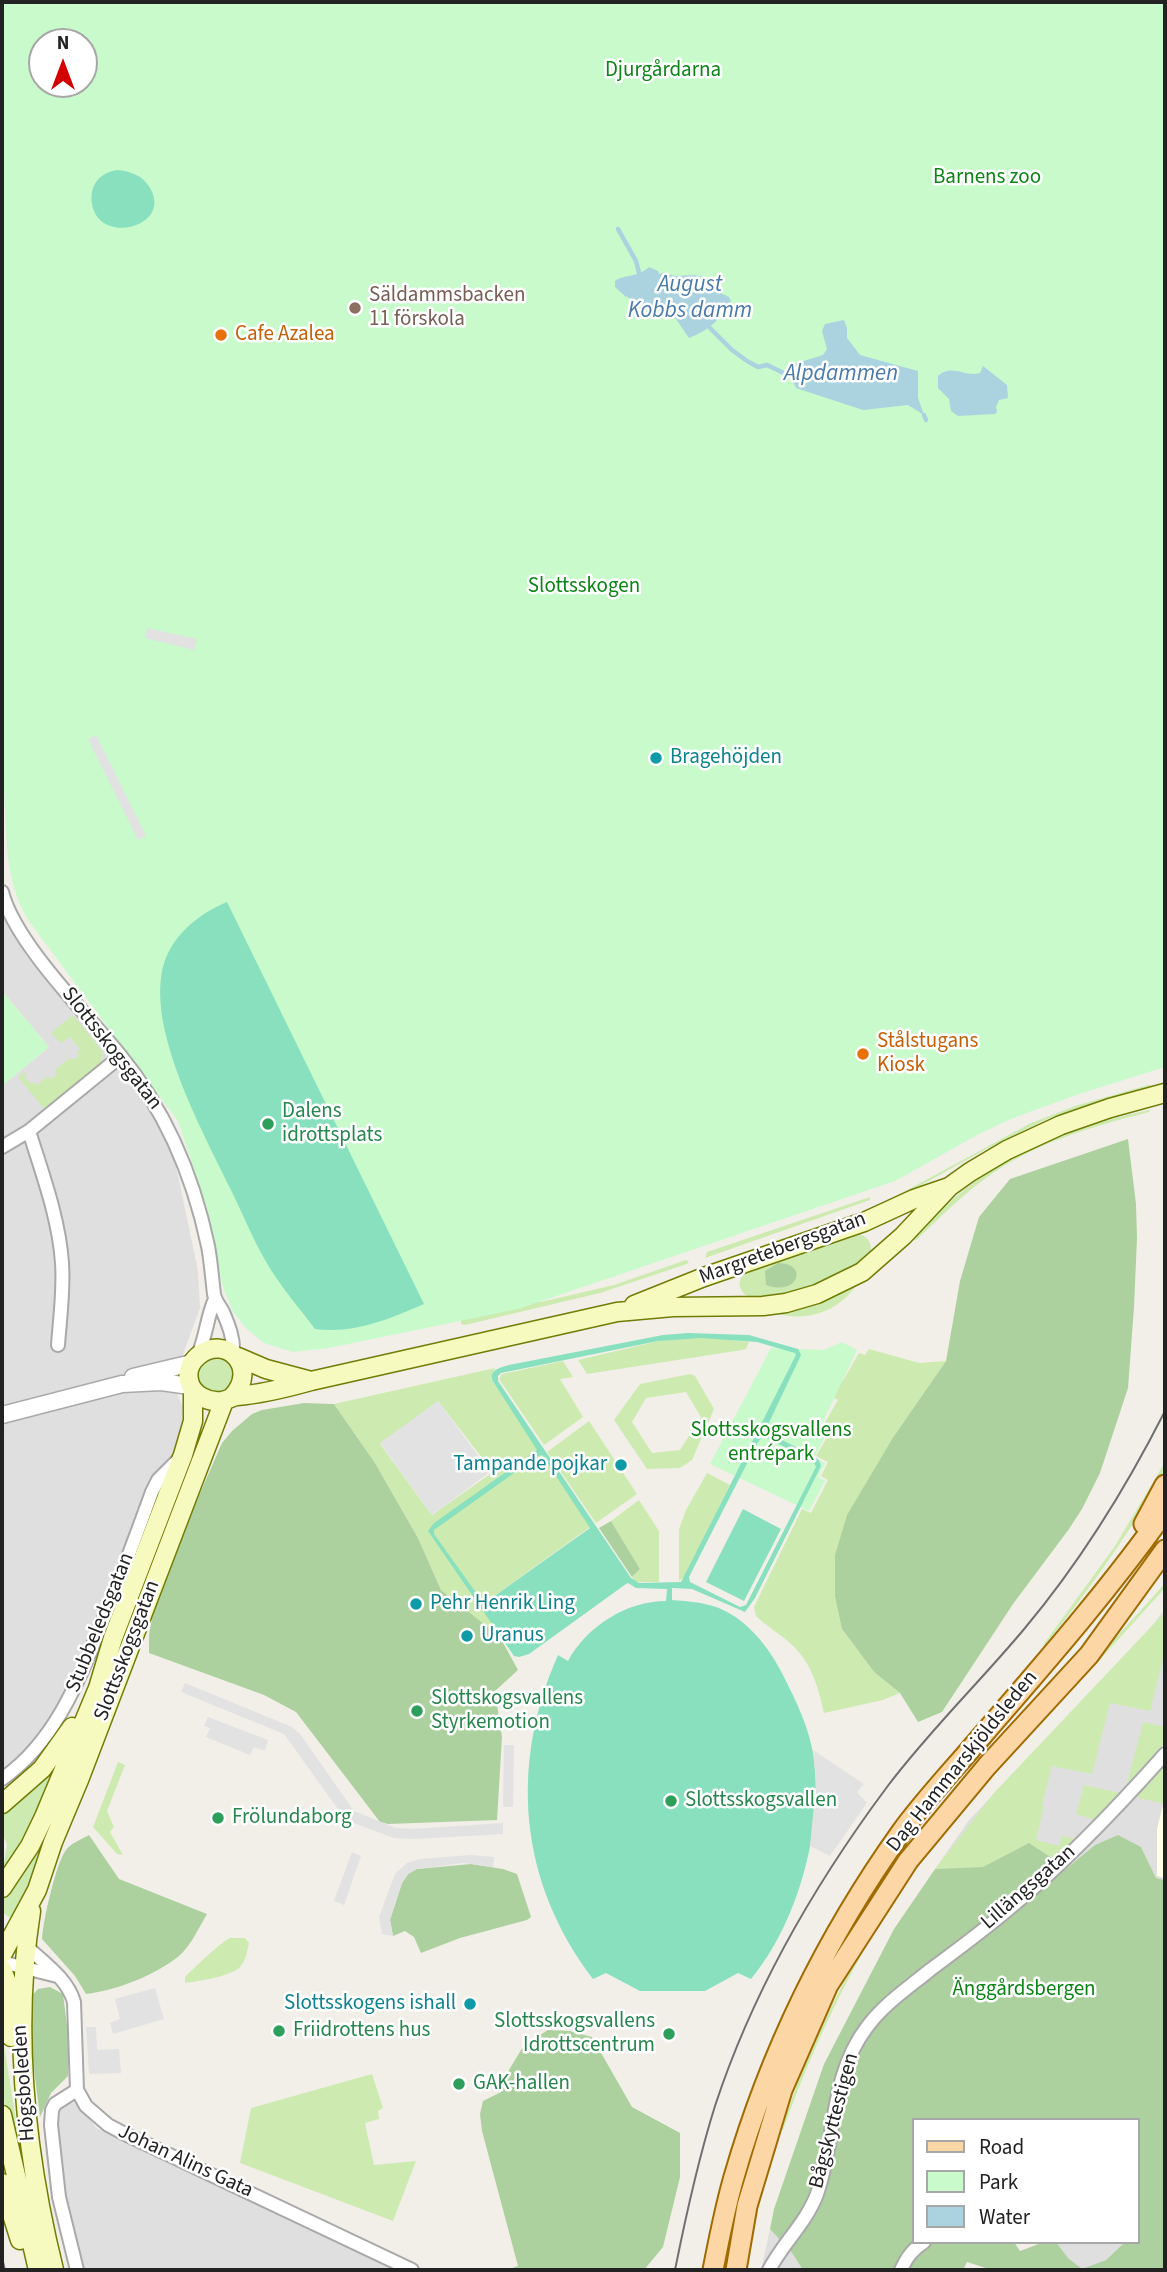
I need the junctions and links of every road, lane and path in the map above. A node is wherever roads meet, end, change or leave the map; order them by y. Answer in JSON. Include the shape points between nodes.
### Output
{"nodes":[{"id":1,"x":2,"y":892,"type":"edge"},
{"id":2,"x":121,"y":1056,"type":"junction"},
{"id":3,"x":1165,"y":1094,"type":"edge"},
{"id":4,"x":29,"y":1131,"type":"junction"},
{"id":5,"x":2,"y":1147,"type":"edge"},
{"id":6,"x":949,"y":1187,"type":"junction"},
{"id":7,"x":215,"y":1299,"type":"junction"},
{"id":8,"x":617,"y":1312,"type":"junction"},
{"id":9,"x":58,"y":1345,"type":"dead end"},
{"id":10,"x":235,"y":1355,"type":"junction"},
{"id":11,"x":195,"y":1359,"type":"junction"},
{"id":12,"x":311,"y":1381,"type":"junction"},
{"id":13,"x":122,"y":1384,"type":"junction"},
{"id":14,"x":192,"y":1388,"type":"junction"},
{"id":15,"x":228,"y":1399,"type":"junction"},
{"id":16,"x":2,"y":1415,"type":"edge"},
{"id":17,"x":183,"y":1455,"type":"junction"},
{"id":18,"x":1165,"y":1485,"type":"edge"},
{"id":19,"x":1165,"y":1511,"type":"edge"},
{"id":20,"x":1165,"y":1550,"type":"edge"},
{"id":21,"x":1165,"y":1574,"type":"edge"},
{"id":22,"x":1105,"y":1590,"type":"junction"},
{"id":23,"x":1089,"y":1655,"type":"junction"},
{"id":24,"x":102,"y":1670,"type":"junction"},
{"id":25,"x":1165,"y":1754,"type":"edge"},
{"id":26,"x":2,"y":1779,"type":"edge"},
{"id":27,"x":2,"y":1804,"type":"edge"},
{"id":28,"x":2,"y":1888,"type":"edge"},
{"id":29,"x":33,"y":1901,"type":"junction"},
{"id":30,"x":26,"y":1945,"type":"junction"},
{"id":31,"x":2,"y":1951,"type":"edge"},
{"id":32,"x":2,"y":1964,"type":"edge"},
{"id":33,"x":24,"y":1966,"type":"junction"},
{"id":34,"x":57,"y":1976,"type":"junction"},
{"id":35,"x":881,"y":2009,"type":"joint"},
{"id":36,"x":77,"y":2090,"type":"junction"},
{"id":37,"x":2,"y":2115,"type":"edge"},
{"id":38,"x":2,"y":2183,"type":"edge"},
{"id":39,"x":37,"y":2199,"type":"junction"},
{"id":40,"x":921,"y":2244,"type":"edge"},
{"id":41,"x":30,"y":2270,"type":"edge"},
{"id":42,"x":38,"y":2270,"type":"edge"},
{"id":43,"x":54,"y":2270,"type":"edge"},
{"id":44,"x":77,"y":2270,"type":"edge"},
{"id":45,"x":412,"y":2270,"type":"edge"},
{"id":46,"x":713,"y":2270,"type":"edge"},
{"id":47,"x":736,"y":2270,"type":"edge"},
{"id":48,"x":769,"y":2270,"type":"edge"},
{"id":49,"x":901,"y":2270,"type":"edge"}],
"edges":[{"from":1,"to":2,"type":"street","name":"Slottsskogsgatan","via":[[9,912],[35,952]]},
{"from":2,"to":4,"type":"street"},
{"from":2,"to":7,"type":"street","name":"Slottsskogsgatan","via":[[159,1109],[179,1149],[208,1247]]},
{"from":3,"to":6,"type":"main road","name":"Margretebergsgatan","via":[[1060,1125],[1007,1150]]},
{"from":4,"to":5,"type":"street"},
{"from":4,"to":9,"type":"street","via":[[61,1253]]},
{"from":6,"to":8,"type":"main road","name":"Margretebergsgatan"},
{"from":6,"to":8,"type":"main road","name":"Margretebergsgatan","via":[[875,1262],[817,1294],[763,1306]]},
{"from":7,"to":10,"type":"street","name":"Slottsskogsgatan","via":[[233,1338]]},
{"from":7,"to":11,"type":"street","name":"Slottsskogsgatan"},
{"from":8,"to":12,"type":"main road","name":"Margretebergsgatan"},
{"from":10,"to":11,"type":"main road","name":"Margretebergsgatan","via":[[212,1350]]},
{"from":10,"to":12,"type":"main road","name":"Margretebergsgatan"},
{"from":10,"to":15,"type":"main road","via":[[242,1384]]},
{"from":11,"to":13,"type":"street","name":"Margretebergsgatan","via":[[134,1376]]},
{"from":11,"to":14,"type":"main road","via":[[188,1370]]},
{"from":12,"to":15,"type":"main road","name":"Margretebergsgatan"},
{"from":13,"to":14,"type":"street","name":"Margretebergsgatan","via":[[150,1382]]},
{"from":13,"to":16,"type":"street","name":"Margretebergsgatan"},
{"from":14,"to":15,"type":"main road","name":"Margretebergsgatan","via":[[206,1399]]},
{"from":14,"to":17,"type":"main road","name":"Slottsskogsgatan","via":[[193,1421]]},
{"from":15,"to":29,"type":"main road","name":"Slottsskogsgatan"},
{"from":17,"to":24,"type":"main road","name":"Slottsskogsgatan"},
{"from":17,"to":26,"type":"street","name":"Stubbeledsgatan","via":[[152,1492],[69,1702],[39,1745]]},
{"from":18,"to":22,"type":"main road"},
{"from":19,"to":22,"type":"main road","name":"Dag Hammarskjöldsleden"},
{"from":20,"to":23,"type":"main road","name":"Dag Hammarskjöldsleden"},
{"from":21,"to":23,"type":"main road"},
{"from":22,"to":46,"type":"main road","name":"Dag Hammarskjöldsleden","via":[[903,1830],[823,1954],[764,2085],[734,2177]]},
{"from":23,"to":47,"type":"main road","name":"Dag Hammarskjöldsleden","via":[[929,1834],[828,1985],[782,2090],[747,2206]]},
{"from":24,"to":27,"type":"main road","name":"Slottsskogsgatan","via":[[52,1758]]},
{"from":24,"to":28,"type":"main road","name":"Slottsskogsgatan","via":[[50,1807]]},
{"from":25,"to":35,"type":"street","name":"Lillängsgatan","via":[[1081,1843],[1011,1908]]},
{"from":29,"to":30,"type":"main road","name":"Slottsskogsgatan"},
{"from":29,"to":31,"type":"main road","name":"Slottsskogsgatan"},
{"from":30,"to":33,"type":"main road","name":"Slottsskogsgatan"},
{"from":30,"to":34,"type":"street"},
{"from":31,"to":32,"type":"main road","name":"Högsboleden"},
{"from":32,"to":33,"type":"street"},
{"from":32,"to":39,"type":"main road","name":"Högsboleden","via":[[23,2137]]},
{"from":33,"to":34,"type":"street"},
{"from":33,"to":39,"type":"main road","name":"Högsboleden","via":[[22,2057]]},
{"from":34,"to":36,"type":"street","via":[[74,2002]]},
{"from":35,"to":48,"type":"street","name":"Bågskyttestigen","via":[[856,2043],[843,2071],[816,2194]]},
{"from":36,"to":44,"type":"street","via":[[55,2104],[51,2125],[59,2197]]},
{"from":36,"to":45,"type":"street","name":"Johan Alins Gata","via":[[86,2106],[108,2125]]},
{"from":37,"to":42,"type":"main road","name":"Högsboleden"},
{"from":38,"to":41,"type":"main road"},
{"from":39,"to":43,"type":"main road","name":"Högsboleden"},
{"from":40,"to":49,"type":"street"}]}
